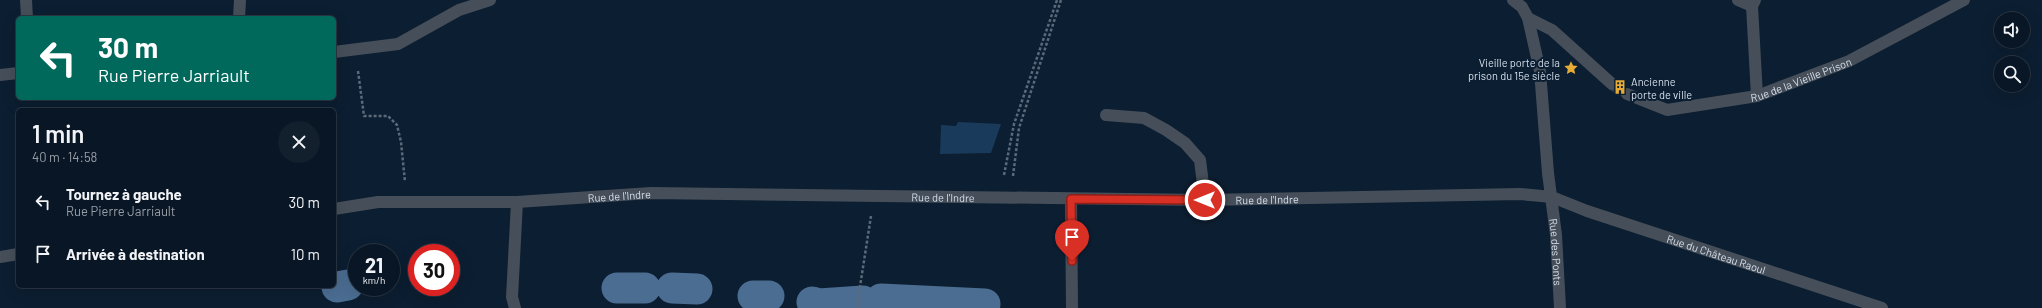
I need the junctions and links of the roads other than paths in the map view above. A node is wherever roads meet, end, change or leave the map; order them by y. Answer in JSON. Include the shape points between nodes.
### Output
{"nodes":[{"id":1,"x":26,"y":0,"type":"edge"},
{"id":2,"x":240,"y":0,"type":"edge"},
{"id":3,"x":490,"y":0,"type":"edge"},
{"id":4,"x":1738,"y":0,"type":"edge"},
{"id":5,"x":1964,"y":0,"type":"edge"},
{"id":6,"x":1753,"y":3,"type":"edge"},
{"id":7,"x":1523,"y":6,"type":"edge"},
{"id":8,"x":27,"y":16,"type":"edge"},
{"id":9,"x":239,"y":16,"type":"edge"},
{"id":10,"x":336,"y":52,"type":"edge"},
{"id":11,"x":16,"y":73,"type":"edge"},
{"id":12,"x":0,"y":75,"type":"edge"},
{"id":13,"x":1612,"y":84,"type":"tunnel mouth"},
{"id":14,"x":1627,"y":94,"type":"tunnel mouth"},
{"id":15,"x":1757,"y":96,"type":"junction"},
{"id":16,"x":1106,"y":115,"type":"dead end"},
{"id":17,"x":1552,"y":197,"type":"junction"},
{"id":18,"x":1071,"y":199,"type":"junction"},
{"id":19,"x":1205,"y":200,"type":"junction"},
{"id":20,"x":518,"y":202,"type":"junction"},
{"id":21,"x":336,"y":209,"type":"edge"},
{"id":22,"x":16,"y":254,"type":"edge"},
{"id":23,"x":0,"y":257,"type":"edge"},
{"id":24,"x":515,"y":308,"type":"edge"},
{"id":25,"x":1072,"y":308,"type":"edge"},
{"id":26,"x":1560,"y":308,"type":"edge"},
{"id":27,"x":1882,"y":308,"type":"edge"}],
"edges":[{"from":1,"to":8,"type":"street"},
{"from":2,"to":9,"type":"street"},
{"from":3,"to":10,"type":"street","via":[[459,10],[398,44]]},
{"from":4,"to":6,"type":"street"},
{"from":5,"to":15,"type":"street","name":"Rue de la Vieille Prison","via":[[1849,61]]},
{"from":6,"to":15,"type":"street"},
{"from":7,"to":13,"type":"street"},
{"from":7,"to":17,"type":"street","name":"Rue des Ponts","via":[[1540,71]]},
{"from":11,"to":12,"type":"street"},
{"from":14,"to":15,"type":"street","name":"Rue de la Vieille Prison","via":[[1667,110]]},
{"from":16,"to":19,"type":"street","via":[[1144,118],[1185,143],[1200,160]]},
{"from":17,"to":19,"type":"street","name":"Rue de l'Indre","via":[[1520,194]]},
{"from":17,"to":26,"type":"street","name":"Rue des Ponts"},
{"from":17,"to":27,"type":"street","name":"Rue du Château Raoul","via":[[1587,211]]},
{"from":18,"to":19,"type":"street","name":"Rue de l'Indre"},
{"from":18,"to":20,"type":"street","name":"Rue de l'Indre","via":[[651,193]]},
{"from":18,"to":25,"type":"street"},
{"from":20,"to":21,"type":"street","name":"Rue de l'Indre","via":[[378,202]]},
{"from":20,"to":24,"type":"street","via":[[512,297]]},
{"from":22,"to":23,"type":"street"}]}
